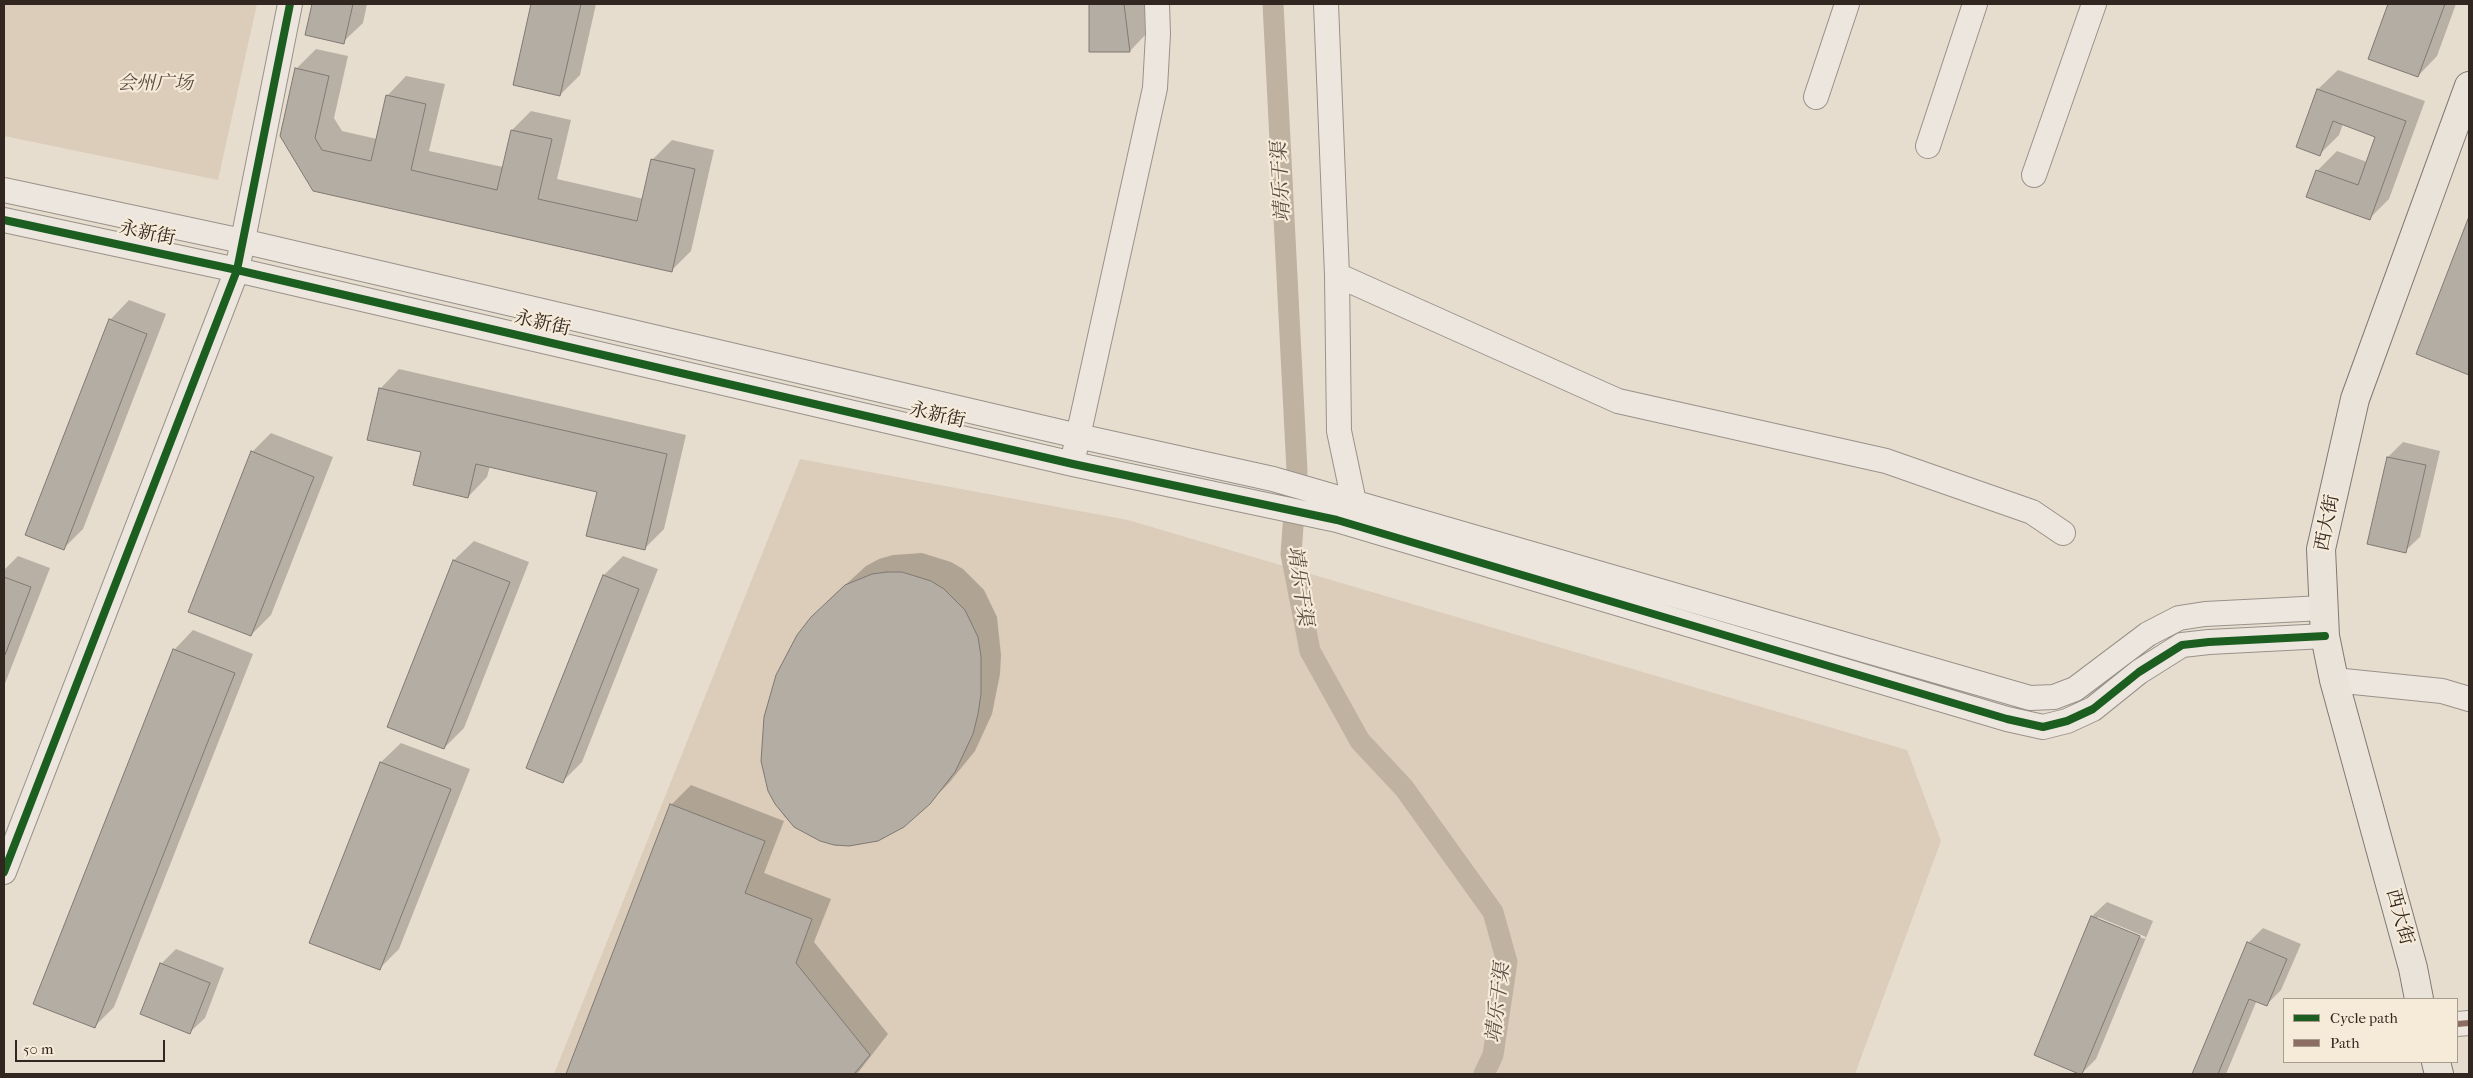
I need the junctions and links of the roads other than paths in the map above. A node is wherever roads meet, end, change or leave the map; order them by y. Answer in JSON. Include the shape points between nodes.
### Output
{"nodes":[{"id":1,"x":290,"y":4,"type":"edge"},
{"id":2,"x":1157,"y":4,"type":"edge"},
{"id":3,"x":1326,"y":4,"type":"edge"},
{"id":4,"x":1847,"y":4,"type":"edge"},
{"id":5,"x":1975,"y":4,"type":"edge"},
{"id":6,"x":2094,"y":4,"type":"edge"},
{"id":7,"x":2469,"y":86,"type":"edge"},
{"id":8,"x":1816,"y":97,"type":"dead end"},
{"id":9,"x":1928,"y":146,"type":"dead end"},
{"id":10,"x":2034,"y":175,"type":"dead end"},
{"id":11,"x":4,"y":190,"type":"edge"},
{"id":12,"x":4,"y":220,"type":"edge"},
{"id":13,"x":242,"y":241,"type":"junction"},
{"id":14,"x":237,"y":270,"type":"junction"},
{"id":15,"x":1336,"y":275,"type":"junction"},
{"id":16,"x":1078,"y":436,"type":"junction"},
{"id":17,"x":1073,"y":464,"type":"junction"},
{"id":18,"x":1343,"y":506,"type":"junction"},
{"id":19,"x":2063,"y":533,"type":"dead end"},
{"id":20,"x":2323,"y":608,"type":"junction"},
{"id":21,"x":2325,"y":636,"type":"junction"},
{"id":22,"x":2334,"y":680,"type":"junction"},
{"id":23,"x":2469,"y":699,"type":"edge"},
{"id":24,"x":4,"y":872,"type":"edge"},
{"id":25,"x":2419,"y":998,"type":"edge"}],
"edges":[{"from":1,"to":13,"type":"street"},
{"from":2,"to":16,"type":"street","via":[[1155,88]]},
{"from":3,"to":15,"type":"street"},
{"from":4,"to":8,"type":"street"},
{"from":5,"to":9,"type":"street"},
{"from":6,"to":10,"type":"street"},
{"from":7,"to":20,"type":"main road","name":"西大街","via":[[2355,399],[2321,549]]},
{"from":11,"to":13,"type":"street","name":"永新街"},
{"from":12,"to":14,"type":"street","name":"永新街"},
{"from":13,"to":14,"type":"street"},
{"from":13,"to":16,"type":"street","name":"永新街"},
{"from":14,"to":17,"type":"street","name":"永新街"},
{"from":14,"to":24,"type":"street"},
{"from":15,"to":18,"type":"street"},
{"from":15,"to":19,"type":"street","via":[[1618,402],[1886,461],[2032,512]]},
{"from":16,"to":17,"type":"street"},
{"from":16,"to":18,"type":"street","name":"永新街","via":[[1273,479]]},
{"from":17,"to":18,"type":"street","name":"永新街","via":[[1262,503]]},
{"from":18,"to":20,"type":"street","via":[[2030,698],[2054,697],[2074,689],[2148,634],[2178,618]]},
{"from":18,"to":21,"type":"street","via":[[2007,719],[2043,727],[2093,709],[2139,672],[2182,645]]},
{"from":20,"to":21,"type":"main road","name":"西大街"},
{"from":21,"to":22,"type":"main road","name":"西大街"},
{"from":22,"to":23,"type":"street","via":[[2442,691]]},
{"from":22,"to":25,"type":"main road","name":"西大街"}]}
